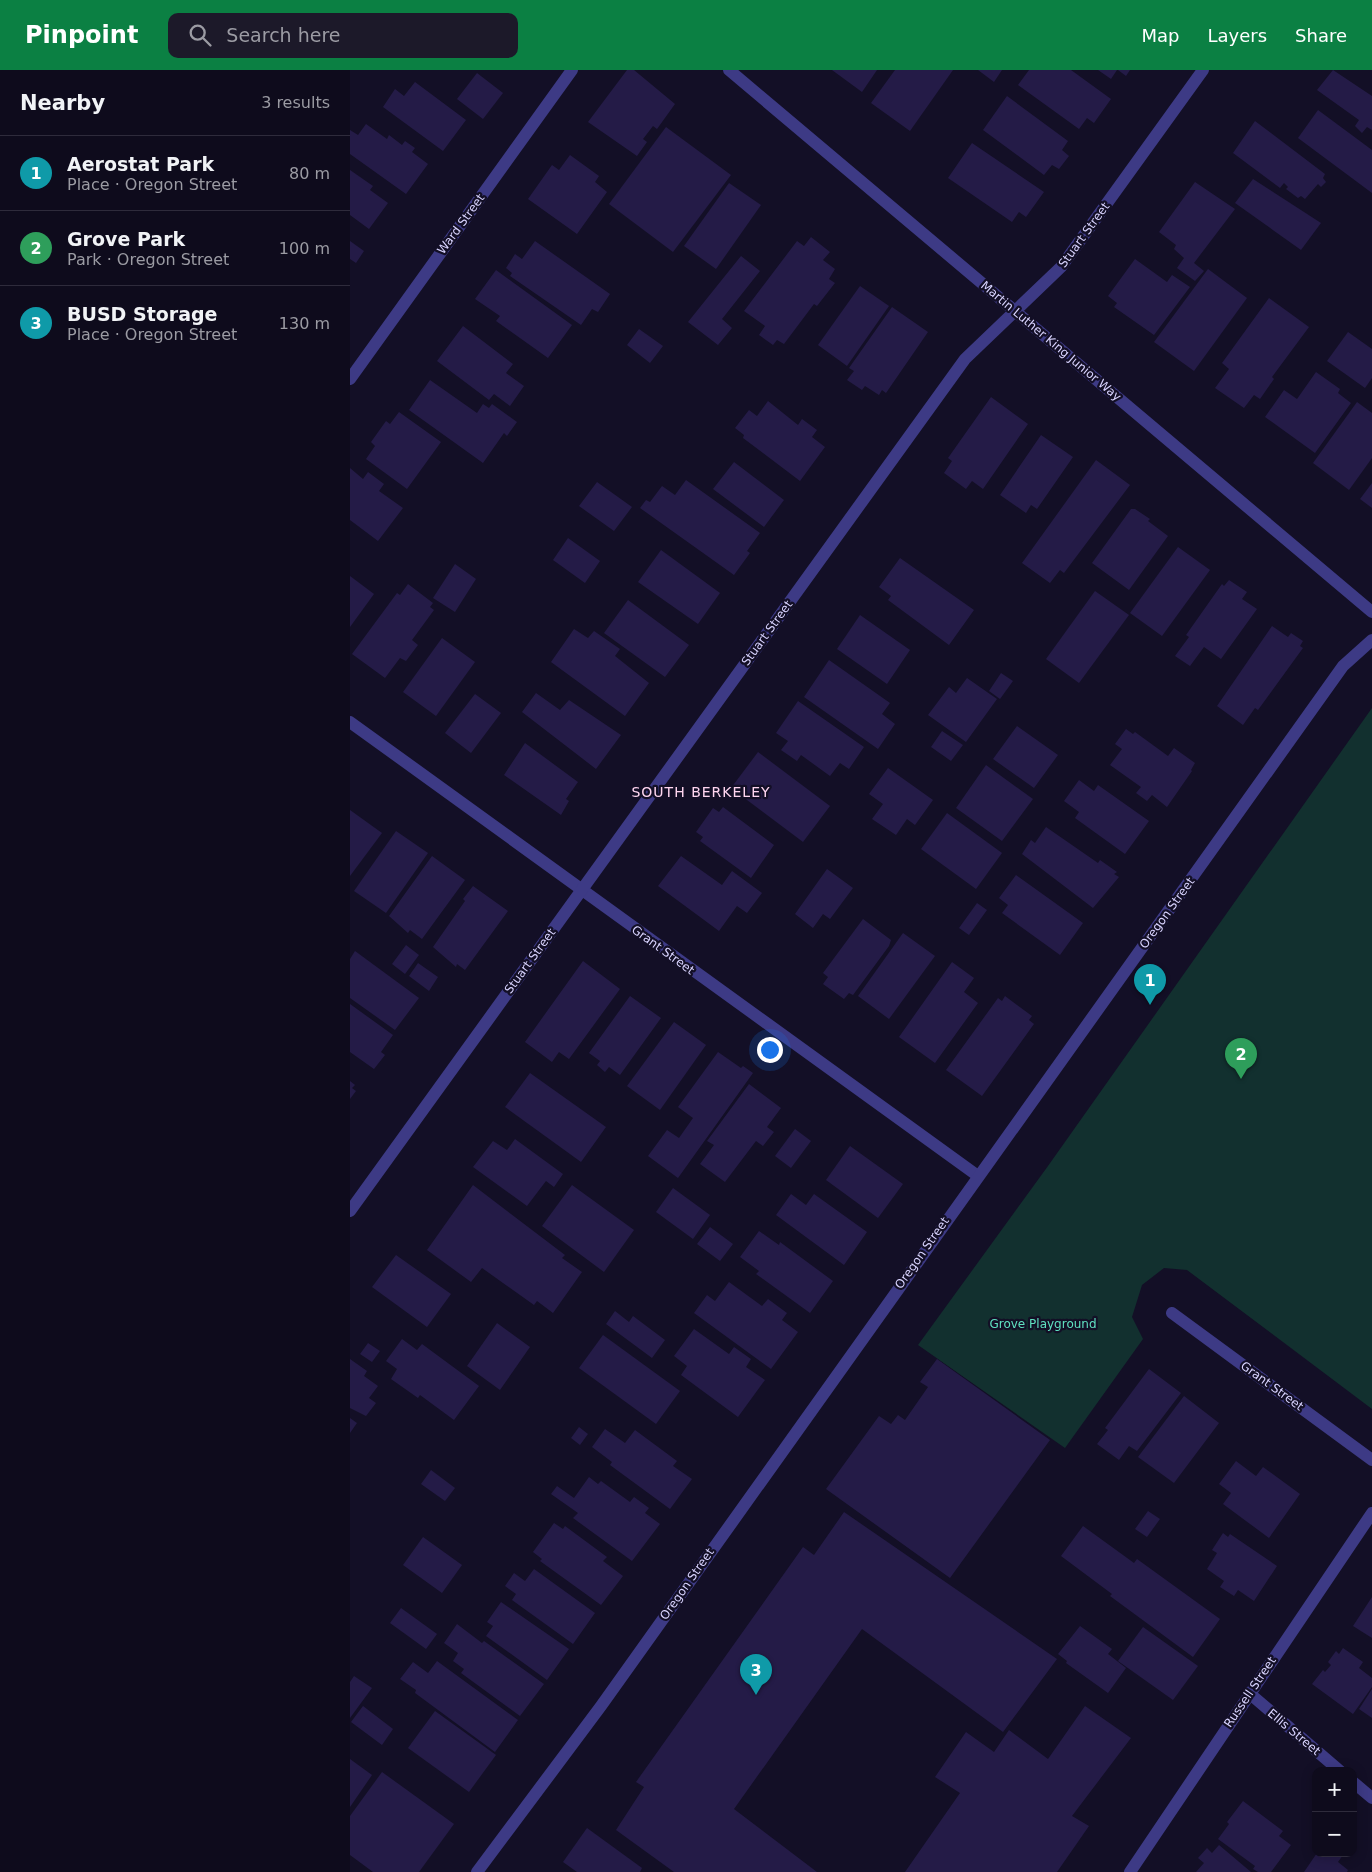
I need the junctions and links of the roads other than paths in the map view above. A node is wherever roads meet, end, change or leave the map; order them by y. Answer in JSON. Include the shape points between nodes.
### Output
{"nodes":[{"id":1,"x":572,"y":70,"type":"edge"},
{"id":2,"x":729,"y":70,"type":"edge"},
{"id":3,"x":1203,"y":70,"type":"edge"},
{"id":4,"x":1015,"y":311,"type":"junction"},
{"id":5,"x":350,"y":379,"type":"edge"},
{"id":6,"x":1372,"y":612,"type":"edge"},
{"id":7,"x":1372,"y":640,"type":"edge"},
{"id":8,"x":350,"y":722,"type":"edge"},
{"id":9,"x":581,"y":891,"type":"junction"},
{"id":10,"x":978,"y":1176,"type":"junction"},
{"id":11,"x":350,"y":1211,"type":"edge"},
{"id":12,"x":1172,"y":1313,"type":"dead end"},
{"id":13,"x":1372,"y":1460,"type":"edge"},
{"id":14,"x":1372,"y":1513,"type":"edge"},
{"id":15,"x":1249,"y":1693,"type":"junction"},
{"id":16,"x":1335,"y":1767,"type":"edge"},
{"id":17,"x":1357,"y":1785,"type":"edge"},
{"id":18,"x":1372,"y":1798,"type":"edge"},
{"id":19,"x":477,"y":1872,"type":"edge"},
{"id":20,"x":1130,"y":1872,"type":"edge"}],
"edges":[{"from":1,"to":5,"type":"street","name":"Ward Street"},
{"from":2,"to":4,"type":"street","name":"Martin Luther King Junior Way"},
{"from":3,"to":4,"type":"street","name":"Stuart Street","via":[[1062,267]]},
{"from":4,"to":6,"type":"street","name":"Martin Luther King Junior Way"},
{"from":4,"to":9,"type":"street","name":"Stuart Street","via":[[965,359]]},
{"from":7,"to":10,"type":"street","name":"Oregon Street","via":[[1343,666]]},
{"from":8,"to":9,"type":"street","name":"Grant Street"},
{"from":9,"to":10,"type":"street","name":"Grant Street"},
{"from":9,"to":11,"type":"street","name":"Stuart Street"},
{"from":10,"to":19,"type":"street","name":"Oregon Street","via":[[601,1706]]},
{"from":12,"to":13,"type":"street","name":"Grant Street"},
{"from":14,"to":15,"type":"street","name":"Russell Street"},
{"from":15,"to":16,"type":"street","name":"Ellis Street"},
{"from":15,"to":20,"type":"street","name":"Russell Street"},
{"from":17,"to":18,"type":"street"}]}
